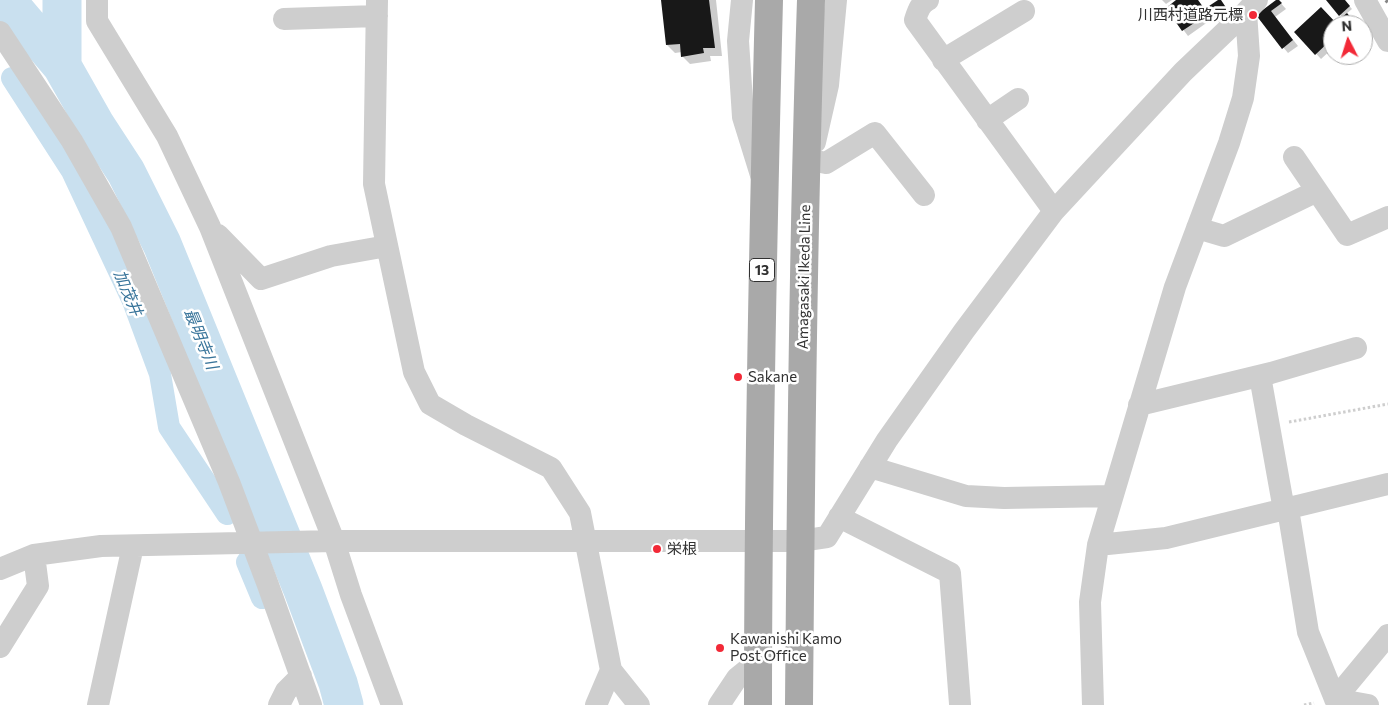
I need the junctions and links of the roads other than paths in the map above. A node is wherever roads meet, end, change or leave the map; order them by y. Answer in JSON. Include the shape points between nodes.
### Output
{"nodes":[{"id":1,"x":97,"y":0,"type":"edge"},
{"id":2,"x":742,"y":0,"type":"edge"},
{"id":3,"x":769,"y":0,"type":"edge"},
{"id":4,"x":810,"y":0,"type":"edge"},
{"id":5,"x":836,"y":0,"type":"edge"},
{"id":6,"x":928,"y":0,"type":"edge"},
{"id":7,"x":1365,"y":0,"type":"edge"},
{"id":8,"x":1252,"y":6,"type":"edge"},
{"id":9,"x":377,"y":8,"type":"edge"},
{"id":10,"x":1024,"y":11,"type":"dead end"},
{"id":11,"x":284,"y":19,"type":"dead end"},
{"id":12,"x":0,"y":32,"type":"edge"},
{"id":13,"x":1388,"y":41,"type":"edge"},
{"id":14,"x":943,"y":60,"type":"junction"},
{"id":15,"x":1018,"y":99,"type":"dead end"},
{"id":16,"x":987,"y":120,"type":"junction"},
{"id":17,"x":1294,"y":157,"type":"dead end"},
{"id":18,"x":808,"y":172,"type":"junction"},
{"id":19,"x":764,"y":186,"type":"junction"},
{"id":20,"x":1317,"y":191,"type":"junction"},
{"id":21,"x":924,"y":195,"type":"dead end"},
{"id":22,"x":1054,"y":211,"type":"junction"},
{"id":23,"x":1388,"y":217,"type":"edge"},
{"id":24,"x":210,"y":227,"type":"junction"},
{"id":25,"x":1197,"y":228,"type":"junction"},
{"id":26,"x":387,"y":246,"type":"junction"},
{"id":27,"x":1356,"y":348,"type":"dead end"},
{"id":28,"x":1260,"y":376,"type":"junction"},
{"id":29,"x":1139,"y":406,"type":"junction"},
{"id":30,"x":870,"y":467,"type":"junction"},
{"id":31,"x":1388,"y":484,"type":"edge"},
{"id":32,"x":1112,"y":496,"type":"junction"},
{"id":33,"x":1286,"y":509,"type":"junction"},
{"id":34,"x":839,"y":517,"type":"junction"},
{"id":35,"x":586,"y":541,"type":"junction"},
{"id":36,"x":759,"y":541,"type":"junction"},
{"id":37,"x":800,"y":541,"type":"junction"},
{"id":38,"x":328,"y":542,"type":"junction"},
{"id":39,"x":256,"y":543,"type":"junction"},
{"id":40,"x":1098,"y":545,"type":"junction"},
{"id":41,"x":133,"y":546,"type":"junction"},
{"id":42,"x":34,"y":555,"type":"junction"},
{"id":43,"x":0,"y":569,"type":"edge"},
{"id":44,"x":1388,"y":635,"type":"edge"},
{"id":45,"x":0,"y":647,"type":"edge"},
{"id":46,"x":758,"y":661,"type":"junction"},
{"id":47,"x":611,"y":670,"type":"junction"},
{"id":48,"x":301,"y":676,"type":"junction"},
{"id":49,"x":1335,"y":699,"type":"junction"},
{"id":50,"x":960,"y":704,"type":"edge"},
{"id":51,"x":98,"y":705,"type":"edge"},
{"id":52,"x":279,"y":705,"type":"edge"},
{"id":53,"x":311,"y":705,"type":"edge"},
{"id":54,"x":392,"y":705,"type":"edge"},
{"id":55,"x":596,"y":705,"type":"edge"},
{"id":56,"x":639,"y":705,"type":"edge"},
{"id":57,"x":719,"y":705,"type":"edge"},
{"id":58,"x":758,"y":705,"type":"edge"},
{"id":59,"x":799,"y":705,"type":"edge"},
{"id":60,"x":1093,"y":705,"type":"edge"},
{"id":61,"x":1368,"y":705,"type":"edge"}],
"edges":[{"from":1,"to":24,"type":"street","via":[[97,21],[167,136]]},
{"from":2,"to":19,"type":"street","via":[[738,41],[743,117]]},
{"from":3,"to":19,"type":"main road","number":"13"},
{"from":4,"to":18,"type":"main road","name":"Amagasaki Ikeda Line"},
{"from":5,"to":18,"type":"street","via":[[828,85]]},
{"from":6,"to":14,"type":"street","via":[[919,9],[915,20]]},
{"from":7,"to":13,"type":"street"},
{"from":8,"to":22,"type":"street","via":[[1183,72]]},
{"from":8,"to":25,"type":"street","via":[[1250,56],[1243,98]]},
{"from":9,"to":11,"type":"street"},
{"from":9,"to":26,"type":"street","via":[[374,184]]},
{"from":10,"to":14,"type":"street"},
{"from":12,"to":39,"type":"street","via":[[72,141],[121,228]]},
{"from":14,"to":16,"type":"street"},
{"from":15,"to":16,"type":"street"},
{"from":16,"to":22,"type":"street"},
{"from":17,"to":20,"type":"street"},
{"from":18,"to":21,"type":"street","via":[[875,133]]},
{"from":18,"to":37,"type":"main road","name":"Amagasaki Ikeda Line"},
{"from":19,"to":36,"type":"main road","number":"13"},
{"from":20,"to":23,"type":"street","via":[[1346,234]]},
{"from":20,"to":25,"type":"street","via":[[1224,236]]},
{"from":22,"to":30,"type":"street","via":[[964,331]]},
{"from":24,"to":26,"type":"street","via":[[261,279],[331,256]]},
{"from":24,"to":38,"type":"street"},
{"from":25,"to":29,"type":"street","via":[[1175,287]]},
{"from":26,"to":35,"type":"street","via":[[414,372],[430,404],[551,468],[580,513]]},
{"from":27,"to":28,"type":"street"},
{"from":28,"to":29,"type":"street"},
{"from":28,"to":33,"type":"street"},
{"from":29,"to":32,"type":"street"},
{"from":30,"to":32,"type":"street","via":[[966,496]]},
{"from":30,"to":34,"type":"street"},
{"from":31,"to":33,"type":"street"},
{"from":32,"to":40,"type":"street"},
{"from":33,"to":40,"type":"street","via":[[1166,538]]},
{"from":33,"to":49,"type":"street","via":[[1308,632]]},
{"from":34,"to":37,"type":"street","via":[[827,537]]},
{"from":34,"to":50,"type":"street","via":[[950,573]]},
{"from":35,"to":36,"type":"street"},
{"from":35,"to":38,"type":"street"},
{"from":35,"to":47,"type":"street"},
{"from":36,"to":37,"type":"street"},
{"from":36,"to":46,"type":"main road","number":"13"},
{"from":37,"to":59,"type":"main road","name":"Amagasaki Ikeda Line"},
{"from":38,"to":39,"type":"street"},
{"from":38,"to":54,"type":"street"},
{"from":39,"to":41,"type":"street"},
{"from":39,"to":48,"type":"street"},
{"from":40,"to":60,"type":"street","via":[[1090,602]]},
{"from":41,"to":42,"type":"street"},
{"from":41,"to":51,"type":"street"},
{"from":42,"to":43,"type":"street"},
{"from":42,"to":45,"type":"street","via":[[38,586]]},
{"from":44,"to":49,"type":"street"},
{"from":46,"to":57,"type":"street","via":[[737,678]]},
{"from":46,"to":58,"type":"main road","number":"13"},
{"from":47,"to":55,"type":"street"},
{"from":47,"to":56,"type":"street"},
{"from":48,"to":52,"type":"street","via":[[286,691]]},
{"from":48,"to":53,"type":"street"},
{"from":49,"to":61,"type":"street"}]}
